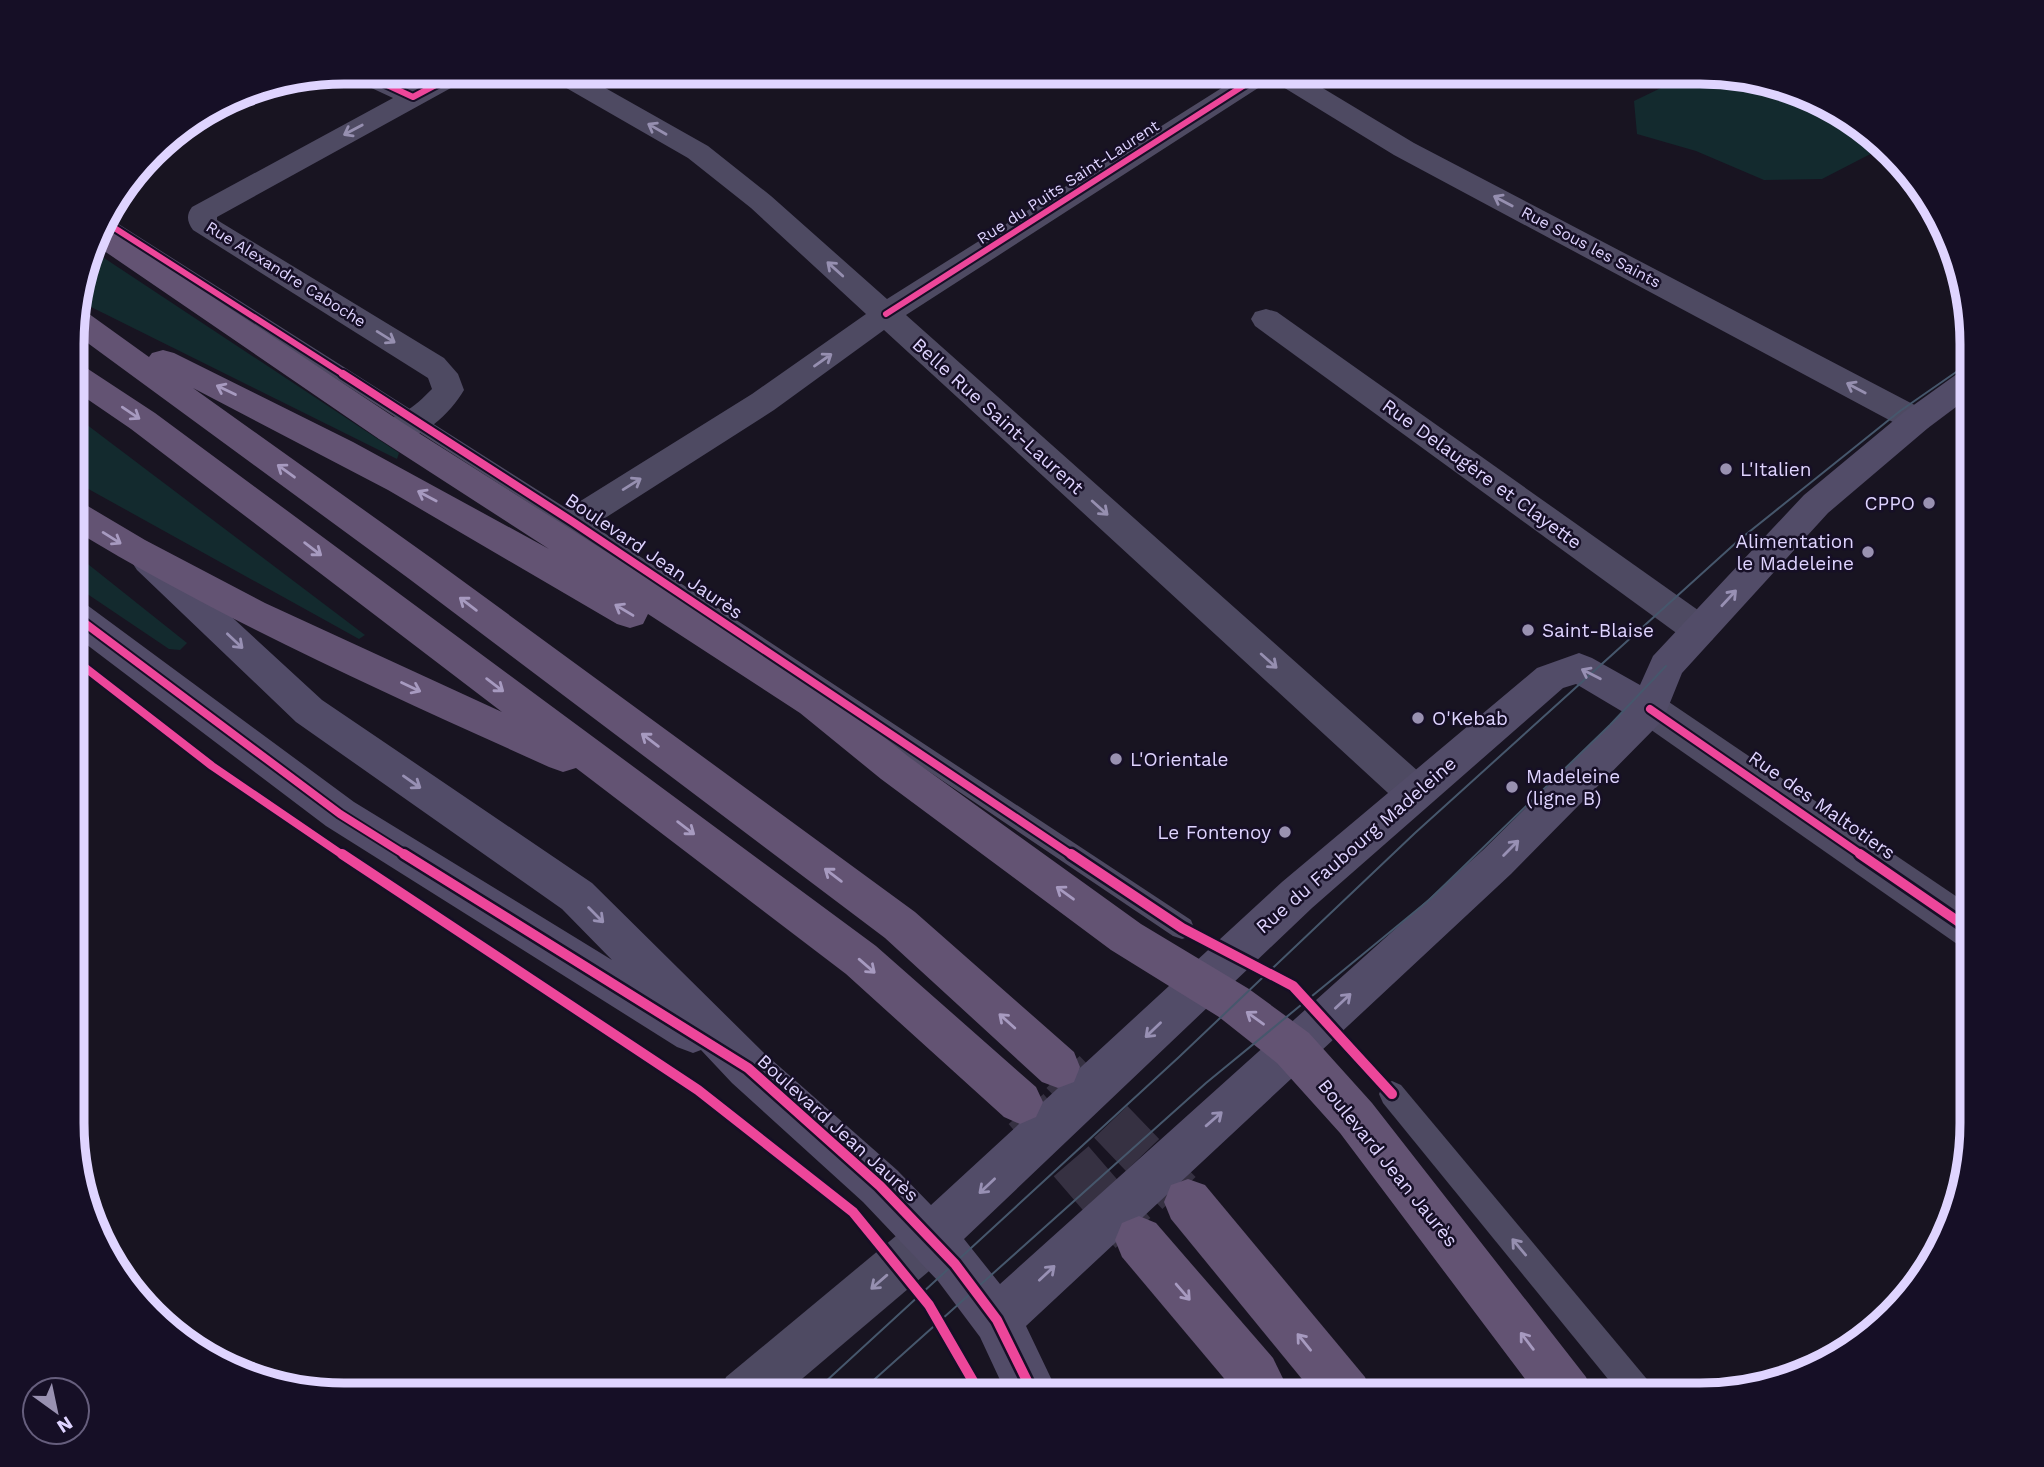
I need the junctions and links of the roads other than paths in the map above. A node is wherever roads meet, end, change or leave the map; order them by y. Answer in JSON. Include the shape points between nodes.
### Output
{"nodes":[{"id":1,"x":385,"y":84,"type":"edge"},
{"id":2,"x":437,"y":84,"type":"edge"},
{"id":3,"x":579,"y":84,"type":"edge"},
{"id":4,"x":1248,"y":84,"type":"edge"},
{"id":5,"x":1297,"y":84,"type":"edge"},
{"id":6,"x":413,"y":97,"type":"junction"},
{"id":7,"x":112,"y":226,"type":"edge"},
{"id":8,"x":106,"y":239,"type":"edge"},
{"id":9,"x":886,"y":314,"type":"junction"},
{"id":10,"x":1266,"y":319,"type":"dead end"},
{"id":11,"x":85,"y":322,"type":"edge"},
{"id":12,"x":85,"y":325,"type":"edge"},
{"id":13,"x":84,"y":382,"type":"edge"},
{"id":14,"x":1960,"y":388,"type":"edge"},
{"id":15,"x":1916,"y":420,"type":"junction"},
{"id":16,"x":404,"y":426,"type":"junction"},
{"id":17,"x":84,"y":520,"type":"edge"},
{"id":18,"x":564,"y":528,"type":"junction"},
{"id":19,"x":149,"y":561,"type":"junction"},
{"id":20,"x":84,"y":622,"type":"edge"},
{"id":21,"x":1699,"y":630,"type":"junction"},
{"id":22,"x":1650,"y":709,"type":"junction"},
{"id":23,"x":895,"y":768,"type":"junction"},
{"id":24,"x":631,"y":788,"type":"junction"},
{"id":25,"x":1414,"y":792,"type":"junction"},
{"id":26,"x":1960,"y":924,"type":"edge"},
{"id":27,"x":1182,"y":928,"type":"dead end"},
{"id":28,"x":1202,"y":983,"type":"junction"},
{"id":29,"x":1293,"y":1048,"type":"junction"},
{"id":30,"x":1058,"y":1067,"type":"tunnel mouth"},
{"id":31,"x":748,"y":1068,"type":"junction"},
{"id":32,"x":1392,"y":1094,"type":"dead end"},
{"id":33,"x":1020,"y":1102,"type":"tunnel mouth"},
{"id":34,"x":1188,"y":1202,"type":"tunnel mouth"},
{"id":35,"x":931,"y":1238,"type":"junction"},
{"id":36,"x":1139,"y":1240,"type":"tunnel mouth"},
{"id":37,"x":997,"y":1320,"type":"junction"},
{"id":38,"x":758,"y":1383,"type":"edge"},
{"id":39,"x":1028,"y":1383,"type":"edge"},
{"id":40,"x":1259,"y":1383,"type":"edge"},
{"id":41,"x":1337,"y":1383,"type":"edge"},
{"id":42,"x":1559,"y":1383,"type":"edge"},
{"id":43,"x":1630,"y":1383,"type":"edge"}],
"edges":[{"from":1,"to":6,"type":"street"},
{"from":2,"to":6,"type":"street","name":"Rue Alexandre Caboche"},
{"from":9,"to":3,"type":"street","name":"Belle Rue Saint-Laurent","one_way":true,"via":[[698,152]]},
{"from":4,"to":9,"type":"street","name":"Rue du Puits Saint-Laurent"},
{"from":15,"to":5,"type":"street","name":"Rue Sous les Saints","one_way":true,"via":[[1404,149]]},
{"from":6,"to":16,"type":"street","name":"Rue Alexandre Caboche","one_way":true,"via":[[218,203],[201,219],[203,225],[442,374],[448,390],[438,406]]},
{"from":7,"to":16,"type":"lane","name":"Boulevard Jean Jaurès"},
{"from":8,"to":16,"type":"main road","name":"Boulevard Jean Jaurès"},
{"from":18,"to":9,"type":"street","name":"Rue du Puits Saint-Laurent","one_way":true,"via":[[763,402]]},
{"from":9,"to":25,"type":"street","name":"Belle Rue Saint-Laurent","one_way":true},
{"from":10,"to":21,"type":"street","name":"Rue Delaugère et Clayette"},
{"from":23,"to":11,"type":"main road","one_way":true,"via":[[727,673],[502,536],[245,400]]},
{"from":30,"to":12,"type":"main road","one_way":true,"via":[[900,925]]},
{"from":13,"to":24,"type":"main road","one_way":true,"via":[[143,421]]},
{"from":14,"to":15,"type":"street"},
{"from":21,"to":15,"type":"street","one_way":true,"via":[[1816,504]]},
{"from":16,"to":18,"type":"main road","name":"Boulevard Jean Jaurès"},
{"from":17,"to":19,"type":"main road","one_way":true},
{"from":18,"to":23,"type":"main road","name":"Boulevard Jean Jaurès","via":[[813,702]]},
{"from":18,"to":27,"type":"lane","name":"Boulevard Jean Jaurès"},
{"from":19,"to":24,"type":"main road","one_way":true},
{"from":19,"to":31,"type":"street","name":"Boulevard Jean Jaurès","one_way":true,"via":[[309,711],[577,896]]},
{"from":20,"to":31,"type":"street","name":"Boulevard Jean Jaurès","via":[[340,814]]},
{"from":21,"to":22,"type":"street","via":[[1666,666]]},
{"from":22,"to":25,"type":"street","name":"Rue du Faubourg Madeleine","one_way":true,"via":[[1579,668],[1550,678]]},
{"from":22,"to":26,"type":"street","name":"Rue des Maltotiers"},
{"from":29,"to":22,"type":"street","one_way":true,"via":[[1497,862]]},
{"from":28,"to":23,"type":"main road","name":"Boulevard Jean Jaurès","one_way":true,"via":[[1126,937]]},
{"from":24,"to":33,"type":"main road","one_way":true,"via":[[861,960]]},
{"from":25,"to":28,"type":"street","name":"Rue du Faubourg Madeleine"},
{"from":29,"to":28,"type":"main road","name":"Boulevard Jean Jaurès","one_way":true},
{"from":28,"to":35,"type":"street","name":"Rue du Faubourg Madeleine","one_way":true},
{"from":37,"to":29,"type":"street","one_way":true},
{"from":42,"to":29,"type":"main road","name":"Boulevard Jean Jaurès","one_way":true,"via":[[1399,1172]]},
{"from":31,"to":35,"type":"street","name":"Boulevard Jean Jaurès"},
{"from":43,"to":32,"type":"lane","one_way":true},
{"from":41,"to":34,"type":"main road","one_way":true},
{"from":35,"to":37,"type":"street","name":"Boulevard Jean Jaurès"},
{"from":35,"to":38,"type":"street","one_way":true},
{"from":36,"to":40,"type":"main road","one_way":true},
{"from":37,"to":39,"type":"street","name":"Boulevard Jean Jaurès"}]}
